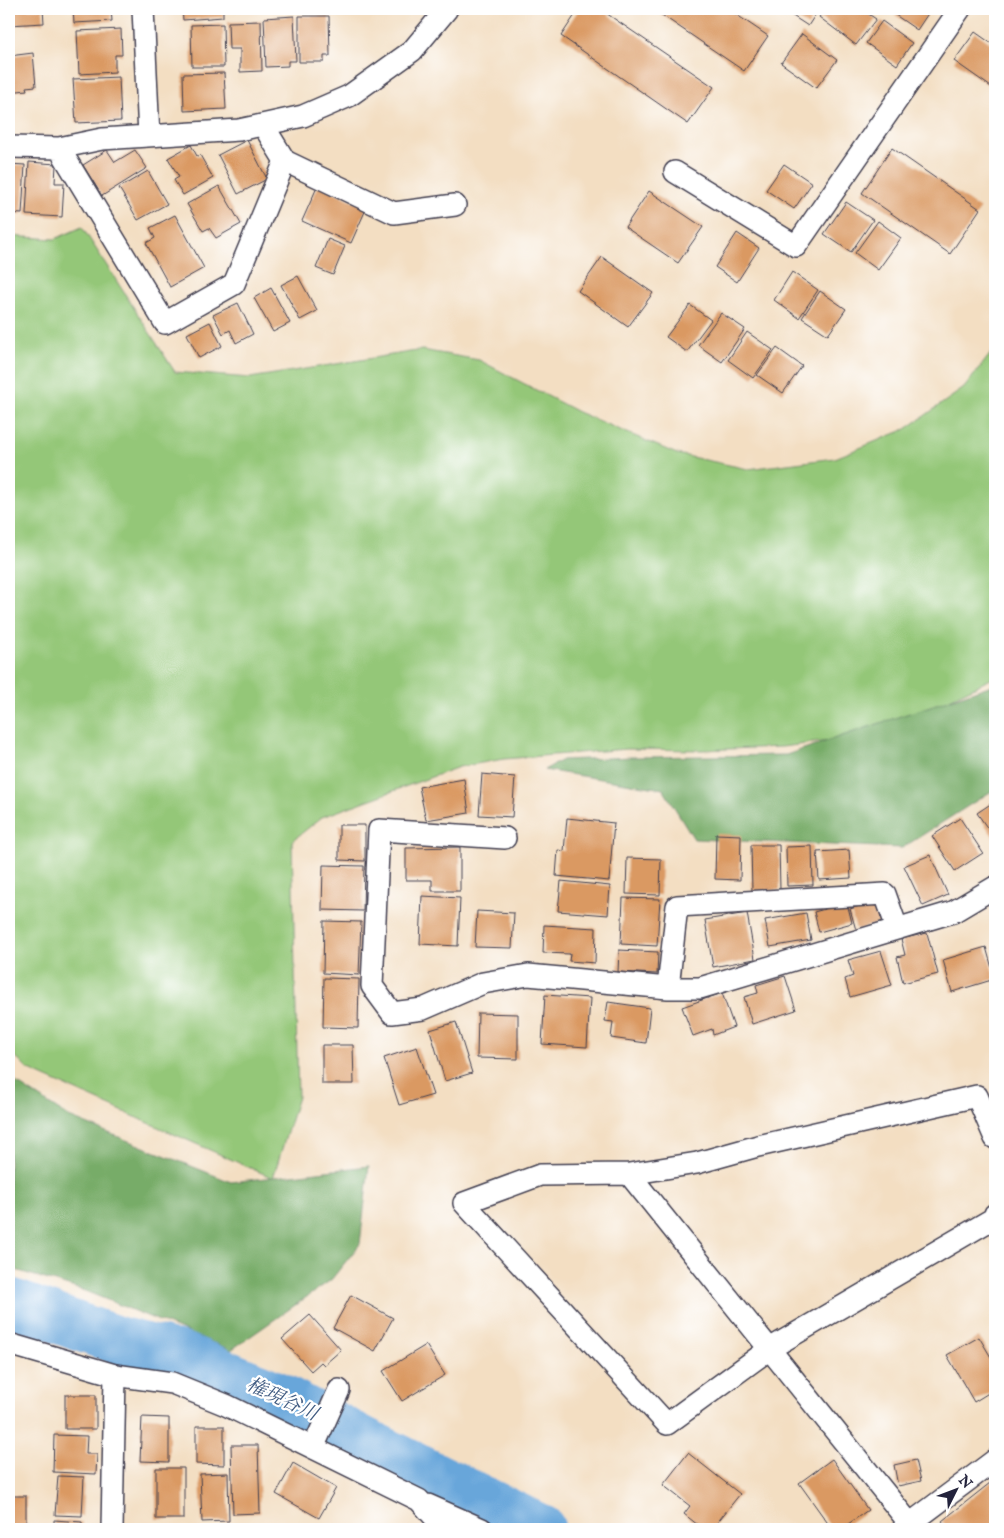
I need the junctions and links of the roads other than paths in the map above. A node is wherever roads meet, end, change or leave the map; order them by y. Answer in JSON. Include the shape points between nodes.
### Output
{"nodes":[{"id":1,"x":143,"y":9,"type":"edge"},
{"id":2,"x":447,"y":9,"type":"edge"},
{"id":3,"x":960,"y":9,"type":"edge"},
{"id":4,"x":263,"y":125,"type":"junction"},
{"id":5,"x":150,"y":136,"type":"junction"},
{"id":6,"x":9,"y":147,"type":"edge"},
{"id":7,"x":59,"y":148,"type":"junction"},
{"id":8,"x":285,"y":161,"type":"junction"},
{"id":9,"x":675,"y":172,"type":"dead end"},
{"id":10,"x":455,"y":204,"type":"dead end"},
{"id":11,"x":505,"y":838,"type":"dead end"},
{"id":12,"x":995,"y":887,"type":"edge"},
{"id":13,"x":897,"y":928,"type":"junction"},
{"id":14,"x":668,"y":988,"type":"junction"},
{"id":15,"x":986,"y":1094,"type":"edge"},
{"id":16,"x":995,"y":1138,"type":"edge"},
{"id":17,"x":630,"y":1174,"type":"junction"},
{"id":18,"x":995,"y":1214,"type":"edge"},
{"id":19,"x":9,"y":1344,"type":"edge"},
{"id":20,"x":770,"y":1348,"type":"junction"},
{"id":21,"x":115,"y":1375,"type":"junction"},
{"id":22,"x":339,"y":1390,"type":"dead end"},
{"id":23,"x":313,"y":1448,"type":"junction"},
{"id":24,"x":995,"y":1460,"type":"edge"},
{"id":25,"x":419,"y":1500,"type":"junction"},
{"id":26,"x":906,"y":1527,"type":"edge"},
{"id":27,"x":112,"y":1529,"type":"edge"},
{"id":28,"x":445,"y":1529,"type":"edge"},
{"id":29,"x":482,"y":1529,"type":"edge"}],
"edges":[{"from":1,"to":5,"type":"street"},
{"from":2,"to":4,"type":"street","via":[[412,51],[348,96],[303,116]]},
{"from":3,"to":9,"type":"street","via":[[796,246]]},
{"from":4,"to":5,"type":"street","via":[[240,130]]},
{"from":4,"to":8,"type":"street"},
{"from":5,"to":7,"type":"street","via":[[102,139]]},
{"from":6,"to":7,"type":"street"},
{"from":7,"to":8,"type":"street","via":[[165,323],[234,284]]},
{"from":8,"to":10,"type":"street","via":[[394,213]]},
{"from":11,"to":14,"type":"street","via":[[379,830],[372,986],[392,1013],[423,1009],[483,983],[528,975]]},
{"from":12,"to":13,"type":"street","via":[[953,912]]},
{"from":13,"to":14,"type":"street","via":[[700,988]]},
{"from":13,"to":14,"type":"street","via":[[885,894],[677,906]]},
{"from":15,"to":16,"type":"street"},
{"from":15,"to":17,"type":"street","via":[[697,1163]]},
{"from":17,"to":20,"type":"street"},
{"from":17,"to":20,"type":"street","via":[[540,1175],[464,1203],[667,1424]]},
{"from":18,"to":20,"type":"street","via":[[994,1218]]},
{"from":19,"to":21,"type":"street"},
{"from":20,"to":26,"type":"street"},
{"from":21,"to":23,"type":"street","via":[[172,1383],[226,1405]]},
{"from":21,"to":27,"type":"street"},
{"from":22,"to":23,"type":"street"},
{"from":23,"to":25,"type":"street"},
{"from":24,"to":26,"type":"street"},
{"from":25,"to":28,"type":"street"},
{"from":25,"to":29,"type":"street"}]}
